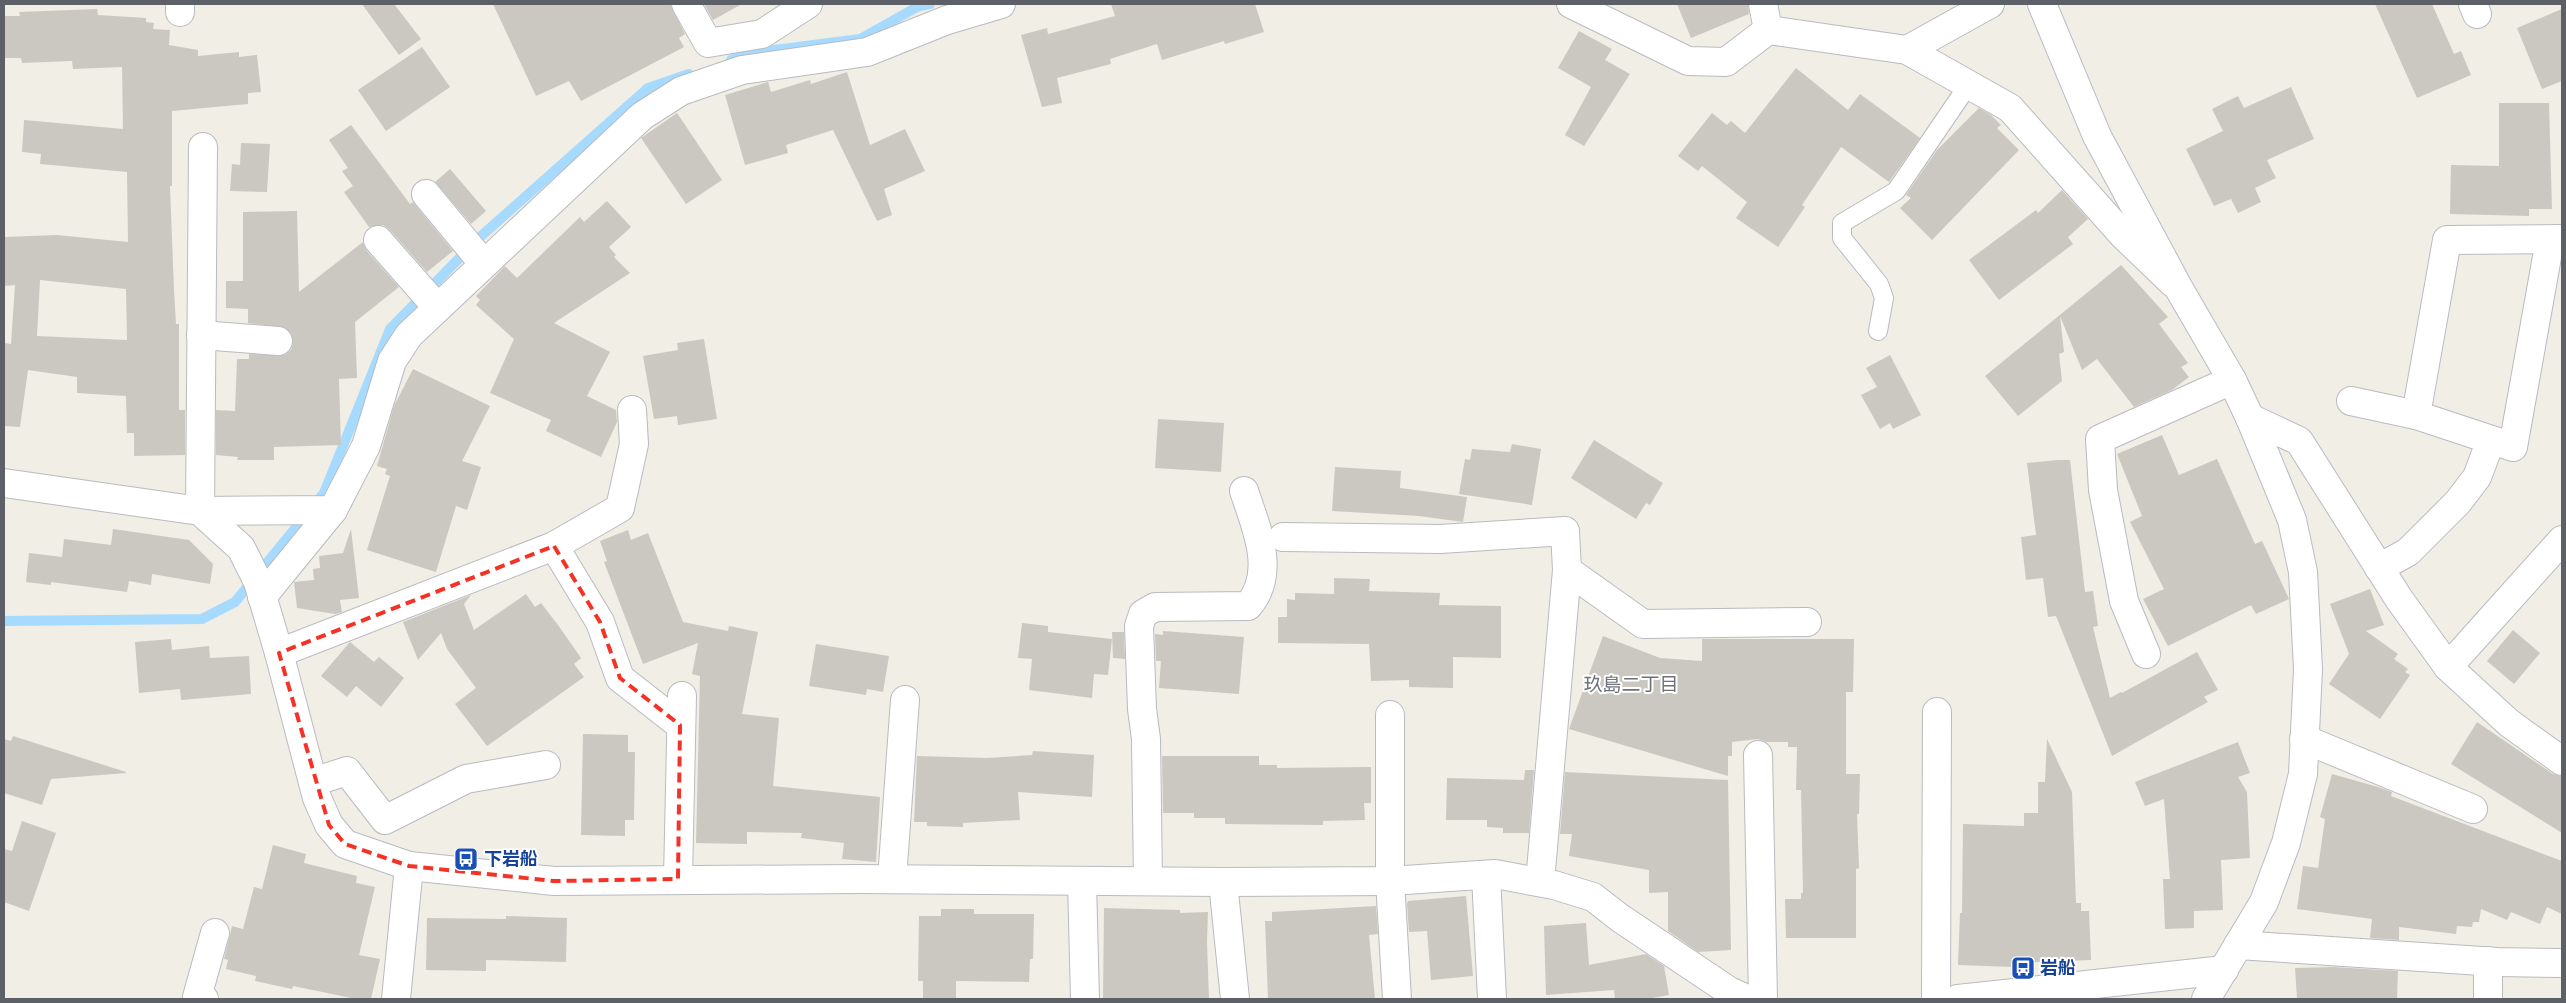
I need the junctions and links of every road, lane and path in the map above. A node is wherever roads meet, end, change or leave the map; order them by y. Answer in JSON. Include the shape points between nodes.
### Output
{"nodes":[{"id":1,"x":686,"y":4,"type":"edge"},
{"id":2,"x":808,"y":4,"type":"edge"},
{"id":3,"x":1001,"y":4,"type":"edge"},
{"id":4,"x":1572,"y":4,"type":"edge"},
{"id":5,"x":1763,"y":4,"type":"edge"},
{"id":6,"x":1990,"y":4,"type":"edge"},
{"id":7,"x":2042,"y":4,"type":"edge"},
{"id":8,"x":946,"y":11,"type":"edge"},
{"id":9,"x":1768,"y":30,"type":"junction"},
{"id":10,"x":762,"y":34,"type":"junction"},
{"id":11,"x":1907,"y":50,"type":"junction"},
{"id":12,"x":776,"y":65,"type":"junction"},
{"id":13,"x":1969,"y":84,"type":"junction"},
{"id":14,"x":203,"y":148,"type":"dead end"},
{"id":15,"x":426,"y":194,"type":"dead end"},
{"id":16,"x":378,"y":240,"type":"dead end"},
{"id":17,"x":2556,"y":240,"type":"edge"},
{"id":18,"x":482,"y":262,"type":"junction"},
{"id":19,"x":2178,"y":287,"type":"junction"},
{"id":20,"x":436,"y":306,"type":"junction"},
{"id":21,"x":1878,"y":332,"type":"dead end"},
{"id":22,"x":201,"y":335,"type":"junction"},
{"id":23,"x":278,"y":341,"type":"dead end"},
{"id":24,"x":2232,"y":380,"type":"junction"},
{"id":25,"x":2351,"y":401,"type":"dead end"},
{"id":26,"x":632,"y":410,"type":"dead end"},
{"id":27,"x":2416,"y":415,"type":"junction"},
{"id":28,"x":2250,"y":418,"type":"junction"},
{"id":29,"x":2491,"y":440,"type":"junction"},
{"id":30,"x":4,"y":483,"type":"edge"},
{"id":31,"x":1244,"y":491,"type":"dead end"},
{"id":32,"x":332,"y":510,"type":"junction"},
{"id":33,"x":200,"y":511,"type":"junction"},
{"id":34,"x":1283,"y":537,"type":"dead end"},
{"id":35,"x":2562,"y":540,"type":"edge"},
{"id":36,"x":554,"y":546,"type":"junction"},
{"id":37,"x":2379,"y":568,"type":"junction"},
{"id":38,"x":1567,"y":570,"type":"junction"},
{"id":39,"x":260,"y":589,"type":"junction"},
{"id":40,"x":1806,"y":622,"type":"dead end"},
{"id":41,"x":279,"y":652,"type":"junction"},
{"id":42,"x":2146,"y":654,"type":"dead end"},
{"id":43,"x":2448,"y":666,"type":"junction"},
{"id":44,"x":682,"y":696,"type":"dead end"},
{"id":45,"x":905,"y":700,"type":"dead end"},
{"id":46,"x":1937,"y":712,"type":"dead end"},
{"id":47,"x":1390,"y":715,"type":"dead end"},
{"id":48,"x":680,"y":725,"type":"junction"},
{"id":49,"x":2304,"y":739,"type":"junction"},
{"id":50,"x":1758,"y":756,"type":"dead end"},
{"id":51,"x":2562,"y":761,"type":"edge"},
{"id":52,"x":546,"y":766,"type":"dead end"},
{"id":53,"x":314,"y":782,"type":"junction"},
{"id":54,"x":2473,"y":809,"type":"dead end"},
{"id":55,"x":409,"y":866,"type":"junction"},
{"id":56,"x":1486,"y":875,"type":"junction"},
{"id":57,"x":678,"y":879,"type":"junction"},
{"id":58,"x":892,"y":879,"type":"junction"},
{"id":59,"x":1148,"y":881,"type":"junction"},
{"id":60,"x":1390,"y":881,"type":"junction"},
{"id":61,"x":1082,"y":882,"type":"junction"},
{"id":62,"x":1223,"y":882,"type":"junction"},
{"id":63,"x":1540,"y":882,"type":"junction"},
{"id":64,"x":215,"y":933,"type":"dead end"},
{"id":65,"x":2238,"y":945,"type":"junction"},
{"id":66,"x":2488,"y":962,"type":"junction"},
{"id":67,"x":2562,"y":963,"type":"edge"},
{"id":68,"x":2224,"y":970,"type":"junction"},
{"id":69,"x":204,"y":999,"type":"edge"},
{"id":70,"x":396,"y":999,"type":"edge"},
{"id":71,"x":1085,"y":999,"type":"edge"},
{"id":72,"x":1235,"y":999,"type":"edge"},
{"id":73,"x":1397,"y":999,"type":"edge"},
{"id":74,"x":1492,"y":999,"type":"edge"},
{"id":75,"x":1747,"y":999,"type":"edge"},
{"id":76,"x":1763,"y":999,"type":"edge"},
{"id":77,"x":1936,"y":999,"type":"edge"},
{"id":78,"x":1958,"y":999,"type":"edge"},
{"id":79,"x":2206,"y":999,"type":"edge"},
{"id":80,"x":2488,"y":999,"type":"edge"}],
"edges":[{"from":1,"to":10,"type":"street","via":[[708,42]]},
{"from":2,"to":10,"type":"street"},
{"from":3,"to":8,"type":"street"},
{"from":4,"to":9,"type":"street","via":[[1688,61],[1726,62]]},
{"from":5,"to":9,"type":"street"},
{"from":6,"to":11,"type":"street"},
{"from":7,"to":19,"type":"street","via":[[2097,136]]},
{"from":8,"to":12,"type":"street","via":[[867,52]]},
{"from":9,"to":11,"type":"street"},
{"from":10,"to":12,"type":"street"},
{"from":11,"to":13,"type":"street"},
{"from":12,"to":18,"type":"street","via":[[742,70],[681,92],[642,116]]},
{"from":13,"to":19,"type":"street","via":[[2010,108],[2123,235]]},
{"from":13,"to":21,"type":"lane","via":[[1896,191],[1842,223],[1842,238],[1878,284],[1884,298]]},
{"from":14,"to":22,"type":"street"},
{"from":15,"to":18,"type":"street"},
{"from":16,"to":20,"type":"street"},
{"from":17,"to":27,"type":"street","via":[[2446,240]]},
{"from":17,"to":29,"type":"street","via":[[2513,447]]},
{"from":18,"to":20,"type":"street"},
{"from":19,"to":24,"type":"street"},
{"from":20,"to":32,"type":"street","via":[[409,335],[392,360],[366,446]]},
{"from":22,"to":23,"type":"street"},
{"from":22,"to":33,"type":"street"},
{"from":24,"to":28,"type":"street"},
{"from":24,"to":42,"type":"street","via":[[2100,439],[2103,490],[2124,601]]},
{"from":25,"to":27,"type":"street"},
{"from":26,"to":36,"type":"street","via":[[634,444],[620,508]]},
{"from":27,"to":29,"type":"street"},
{"from":28,"to":37,"type":"street","via":[[2300,441]]},
{"from":28,"to":49,"type":"street","via":[[2292,520],[2303,572],[2308,669]]},
{"from":29,"to":37,"type":"street","via":[[2477,477],[2458,502],[2408,552]]},
{"from":30,"to":33,"type":"street"},
{"from":31,"to":59,"type":"street","via":[[1262,542],[1263,566],[1256,596],[1248,606],[1155,607],[1143,614],[1139,626],[1146,739]]},
{"from":32,"to":33,"type":"street"},
{"from":32,"to":39,"type":"street"},
{"from":33,"to":39,"type":"street","via":[[241,548]]},
{"from":34,"to":38,"type":"street","via":[[1440,539],[1565,531]]},
{"from":35,"to":43,"type":"street"},
{"from":36,"to":41,"type":"street"},
{"from":36,"to":48,"type":"street","via":[[600,622],[620,678]]},
{"from":37,"to":43,"type":"street"},
{"from":38,"to":40,"type":"street","via":[[1643,624]]},
{"from":38,"to":63,"type":"street"},
{"from":39,"to":41,"type":"street"},
{"from":41,"to":53,"type":"street"},
{"from":43,"to":51,"type":"street","via":[[2508,723]]},
{"from":44,"to":48,"type":"street"},
{"from":45,"to":58,"type":"street"},
{"from":46,"to":77,"type":"street"},
{"from":47,"to":60,"type":"street"},
{"from":48,"to":57,"type":"street"},
{"from":49,"to":54,"type":"street"},
{"from":49,"to":65,"type":"street","via":[[2303,774],[2286,843],[2264,902]]},
{"from":50,"to":76,"type":"street"},
{"from":52,"to":53,"type":"street","via":[[466,779],[386,820],[347,771]]},
{"from":53,"to":55,"type":"street","via":[[329,825],[345,844]]},
{"from":55,"to":57,"type":"street","via":[[554,880]]},
{"from":55,"to":70,"type":"street"},
{"from":56,"to":60,"type":"street"},
{"from":56,"to":63,"type":"street"},
{"from":56,"to":74,"type":"street"},
{"from":57,"to":58,"type":"street"},
{"from":58,"to":61,"type":"street"},
{"from":59,"to":61,"type":"street"},
{"from":59,"to":62,"type":"street"},
{"from":60,"to":62,"type":"street"},
{"from":60,"to":73,"type":"street"},
{"from":61,"to":71,"type":"street"},
{"from":62,"to":72,"type":"street"},
{"from":63,"to":75,"type":"street","via":[[1593,897],[1730,991]]},
{"from":64,"to":69,"type":"street","via":[[197,997]]},
{"from":65,"to":66,"type":"street"},
{"from":65,"to":68,"type":"street"},
{"from":66,"to":67,"type":"street"},
{"from":66,"to":80,"type":"street"},
{"from":68,"to":78,"type":"street"},
{"from":68,"to":79,"type":"street"}]}
